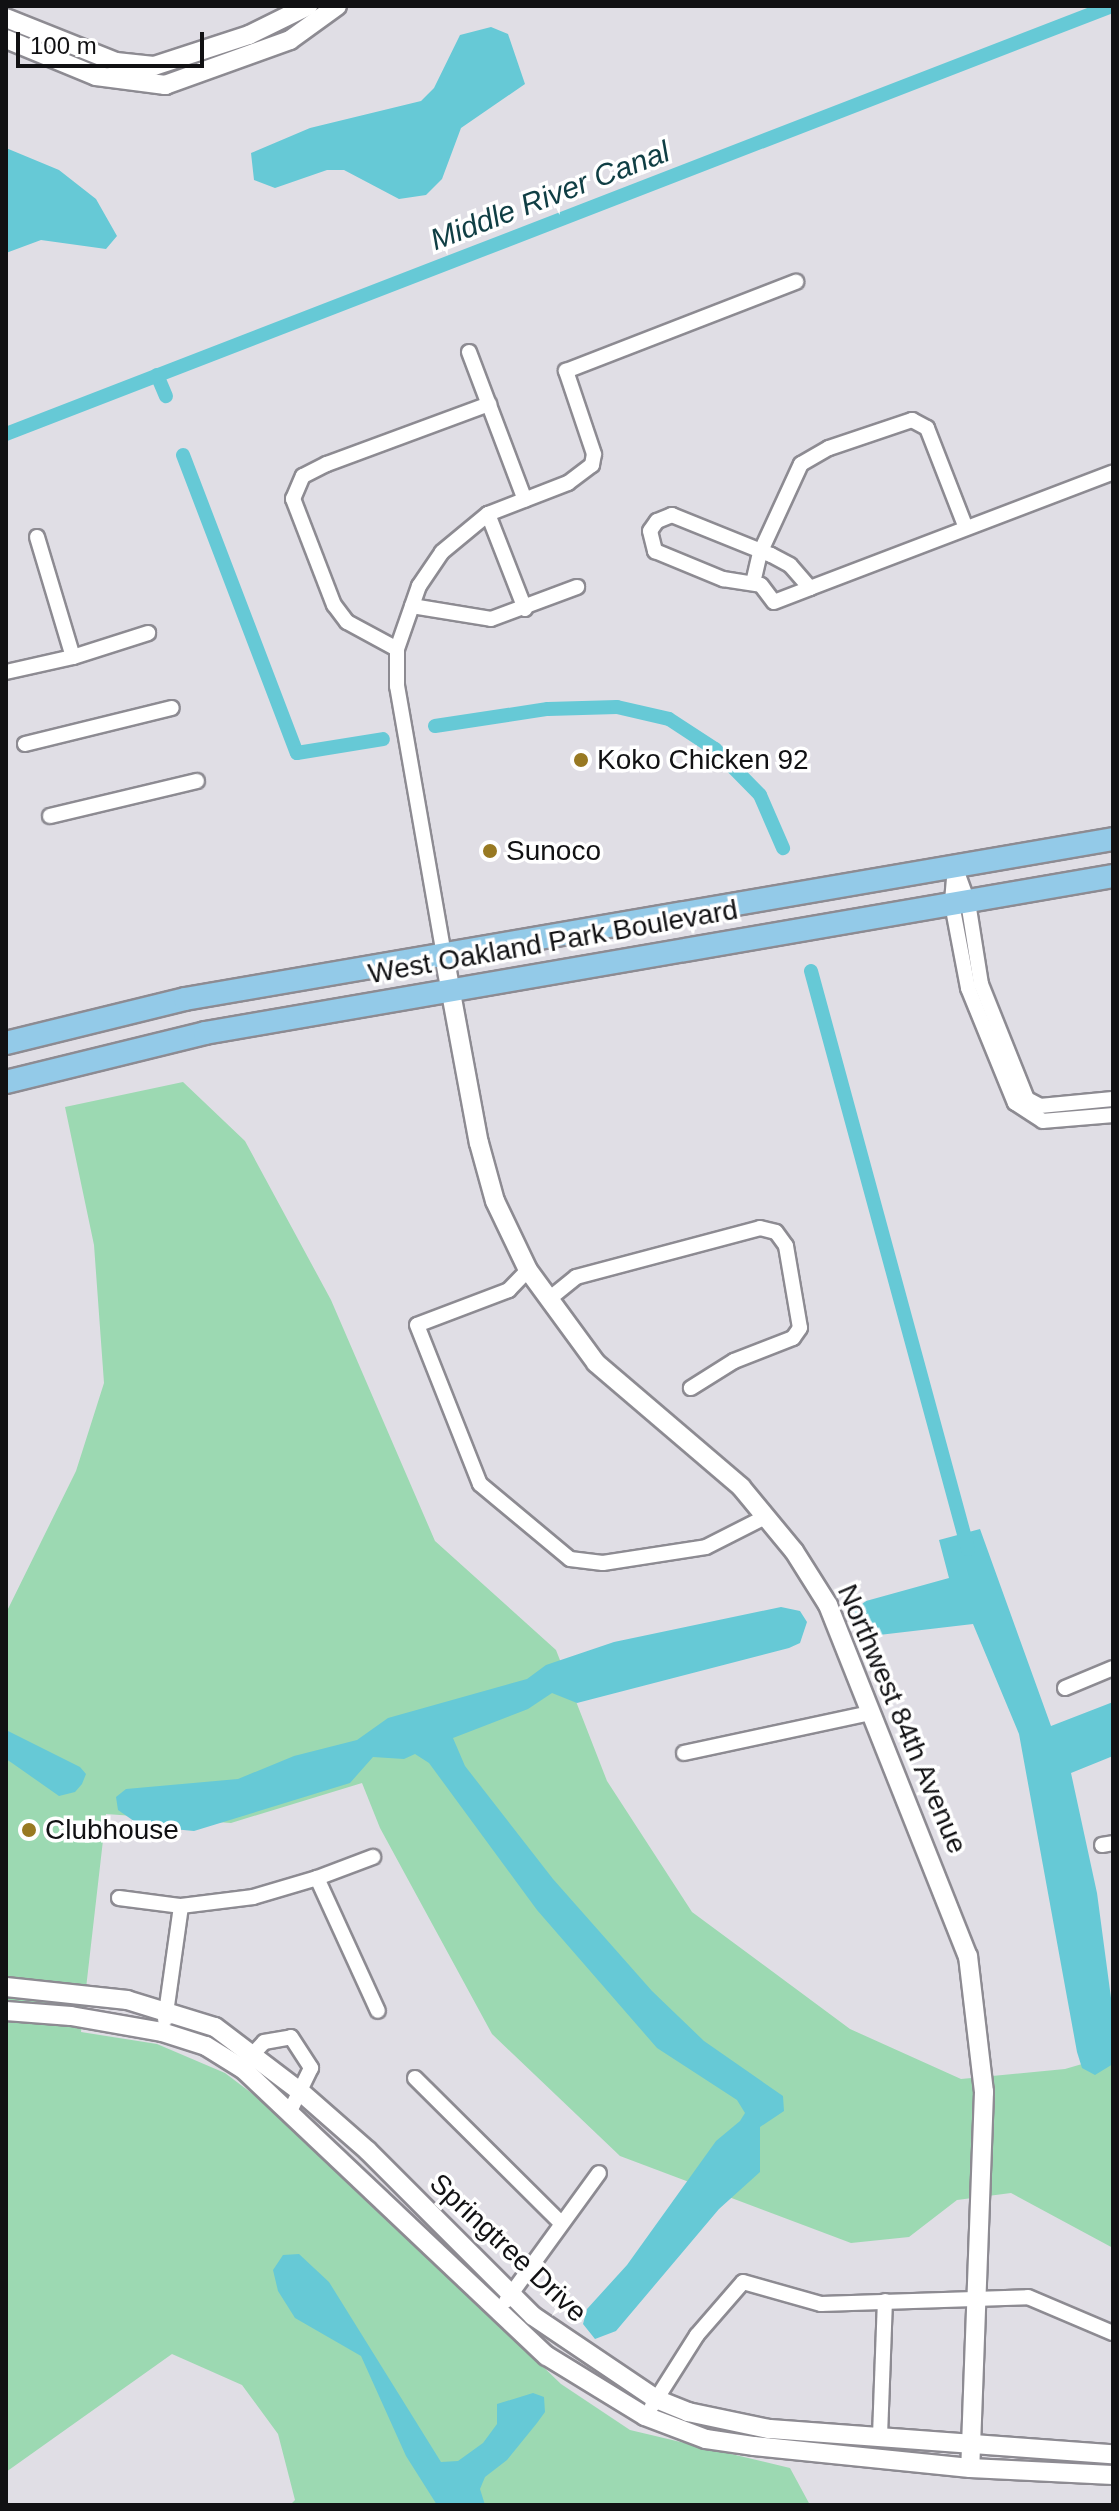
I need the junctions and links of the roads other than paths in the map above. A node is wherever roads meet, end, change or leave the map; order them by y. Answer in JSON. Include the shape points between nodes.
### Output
{"nodes":[{"id":1,"x":308,"y":6,"type":"edge"},
{"id":2,"x":337,"y":6,"type":"edge"},
{"id":3,"x":6,"y":18,"type":"edge"},
{"id":4,"x":6,"y":39,"type":"edge"},
{"id":5,"x":796,"y":282,"type":"dead end"},
{"id":6,"x":469,"y":352,"type":"dead end"},
{"id":7,"x":489,"y":404,"type":"junction"},
{"id":8,"x":1113,"y":472,"type":"edge"},
{"id":9,"x":525,"y":500,"type":"junction"},
{"id":10,"x":488,"y":514,"type":"junction"},
{"id":11,"x":966,"y":528,"type":"junction"},
{"id":12,"x":37,"y":537,"type":"dead end"},
{"id":13,"x":760,"y":553,"type":"junction"},
{"id":14,"x":753,"y":583,"type":"junction"},
{"id":15,"x":577,"y":587,"type":"dead end"},
{"id":16,"x":810,"y":588,"type":"junction"},
{"id":17,"x":412,"y":606,"type":"junction"},
{"id":18,"x":525,"y":609,"type":"junction"},
{"id":19,"x":148,"y":633,"type":"dead end"},
{"id":20,"x":397,"y":649,"type":"junction"},
{"id":21,"x":73,"y":657,"type":"junction"},
{"id":22,"x":6,"y":672,"type":"edge"},
{"id":23,"x":172,"y":708,"type":"dead end"},
{"id":24,"x":25,"y":744,"type":"dead end"},
{"id":25,"x":197,"y":781,"type":"dead end"},
{"id":26,"x":50,"y":816,"type":"dead end"},
{"id":27,"x":1113,"y":839,"type":"edge"},
{"id":28,"x":955,"y":867,"type":"junction"},
{"id":29,"x":1113,"y":876,"type":"edge"},
{"id":30,"x":960,"y":903,"type":"junction"},
{"id":31,"x":444,"y":955,"type":"junction"},
{"id":32,"x":449,"y":990,"type":"junction"},
{"id":33,"x":6,"y":1043,"type":"edge"},
{"id":34,"x":6,"y":1082,"type":"edge"},
{"id":35,"x":1113,"y":1099,"type":"edge"},
{"id":36,"x":1041,"y":1114,"type":"junction"},
{"id":37,"x":1113,"y":1115,"type":"edge"},
{"id":38,"x":528,"y":1270,"type":"junction"},
{"id":39,"x":549,"y":1299,"type":"junction"},
{"id":40,"x":691,"y":1388,"type":"dead end"},
{"id":41,"x":767,"y":1516,"type":"junction"},
{"id":42,"x":1113,"y":1668,"type":"edge"},
{"id":43,"x":1065,"y":1688,"type":"dead end"},
{"id":44,"x":870,"y":1713,"type":"junction"},
{"id":45,"x":684,"y":1753,"type":"dead end"},
{"id":46,"x":373,"y":1857,"type":"dead end"},
{"id":47,"x":317,"y":1878,"type":"junction"},
{"id":48,"x":119,"y":1898,"type":"dead end"},
{"id":49,"x":181,"y":1906,"type":"junction"},
{"id":50,"x":6,"y":1987,"type":"edge"},
{"id":51,"x":6,"y":2011,"type":"edge"},
{"id":52,"x":167,"y":2011,"type":"junction"},
{"id":53,"x":378,"y":2011,"type":"dead end"},
{"id":54,"x":162,"y":2032,"type":"junction"},
{"id":55,"x":253,"y":2054,"type":"junction"},
{"id":56,"x":415,"y":2078,"type":"dead end"},
{"id":57,"x":302,"y":2093,"type":"junction"},
{"id":58,"x":290,"y":2111,"type":"junction"},
{"id":59,"x":599,"y":2173,"type":"dead end"},
{"id":60,"x":560,"y":2222,"type":"junction"},
{"id":61,"x":975,"y":2296,"type":"junction"},
{"id":62,"x":885,"y":2301,"type":"junction"},
{"id":63,"x":504,"y":2303,"type":"junction"},
{"id":64,"x":1113,"y":2333,"type":"edge"},
{"id":65,"x":656,"y":2399,"type":"junction"},
{"id":66,"x":645,"y":2416,"type":"junction"},
{"id":67,"x":880,"y":2436,"type":"junction"},
{"id":68,"x":971,"y":2443,"type":"junction"},
{"id":69,"x":1113,"y":2454,"type":"edge"},
{"id":70,"x":970,"y":2468,"type":"junction"},
{"id":71,"x":1113,"y":2475,"type":"edge"}],
"edges":[{"from":1,"to":3,"type":"street","via":[[272,26],[154,66],[98,56]]},
{"from":2,"to":4,"type":"street","via":[[290,40],[165,85],[115,82]]},
{"from":5,"to":9,"type":"street","name":"Northwest 84th Avenue","via":[[566,371],[594,454],[592,465],[568,483]]},
{"from":6,"to":7,"type":"street"},
{"from":7,"to":9,"type":"street"},
{"from":7,"to":20,"type":"street","via":[[327,464],[303,476],[296,486],[293,499],[334,605],[347,622]]},
{"from":8,"to":11,"type":"street"},
{"from":9,"to":10,"type":"street","name":"Northwest 84th Avenue"},
{"from":10,"to":17,"type":"street","name":"Northwest 84th Avenue","via":[[442,552]]},
{"from":10,"to":18,"type":"street"},
{"from":11,"to":13,"type":"street","via":[[927,428],[912,420],[829,448],[801,464]]},
{"from":11,"to":16,"type":"street"},
{"from":12,"to":21,"type":"street"},
{"from":13,"to":14,"type":"street"},
{"from":13,"to":14,"type":"street","via":[[672,515],[650,531],[655,551],[723,579]]},
{"from":13,"to":16,"type":"street","via":[[790,565]]},
{"from":14,"to":16,"type":"street","via":[[774,602]]},
{"from":15,"to":18,"type":"street"},
{"from":17,"to":18,"type":"street","via":[[491,619]]},
{"from":17,"to":20,"type":"street","name":"Northwest 84th Avenue"},
{"from":19,"to":21,"type":"street"},
{"from":20,"to":31,"type":"street","name":"Northwest 84th Avenue","via":[[397,686]]},
{"from":21,"to":22,"type":"street"},
{"from":23,"to":24,"type":"street"},
{"from":25,"to":26,"type":"street"},
{"from":27,"to":28,"type":"main road","name":"West Oakland Park Boulevard"},
{"from":28,"to":30,"type":"street"},
{"from":28,"to":31,"type":"main road","name":"West Oakland Park Boulevard"},
{"from":29,"to":30,"type":"main road","name":"West Oakland Park Boulevard"},
{"from":30,"to":32,"type":"main road","name":"West Oakland Park Boulevard"},
{"from":30,"to":36,"type":"street","via":[[981,984],[1027,1099]]},
{"from":31,"to":32,"type":"street","name":"Northwest 84th Avenue"},
{"from":31,"to":33,"type":"main road","name":"West Oakland Park Boulevard","via":[[185,999]]},
{"from":32,"to":34,"type":"main road","name":"West Oakland Park Boulevard","via":[[149,1043]]},
{"from":32,"to":38,"type":"street","name":"Northwest 84th Avenue","via":[[495,1201]]},
{"from":35,"to":36,"type":"street","via":[[1063,1105]]},
{"from":36,"to":37,"type":"street"},
{"from":38,"to":39,"type":"street","name":"Northwest 84th Avenue"},
{"from":38,"to":41,"type":"street","via":[[509,1290],[417,1325],[480,1484],[570,1559],[603,1563],[706,1547]]},
{"from":39,"to":40,"type":"street","via":[[576,1277],[760,1228],[776,1232],[786,1246],[800,1328],[793,1338],[734,1361]]},
{"from":39,"to":41,"type":"street","name":"Northwest 84th Avenue","via":[[596,1363],[741,1487]]},
{"from":41,"to":44,"type":"street","name":"Northwest 84th Avenue","via":[[828,1605]]},
{"from":42,"to":43,"type":"street"},
{"from":44,"to":45,"type":"street"},
{"from":44,"to":61,"type":"street","name":"Northwest 84th Avenue","via":[[945,1892],[976,1991],[984,2108]]},
{"from":46,"to":47,"type":"street"},
{"from":47,"to":49,"type":"street","via":[[253,1897]]},
{"from":47,"to":53,"type":"street"},
{"from":48,"to":49,"type":"street"},
{"from":49,"to":52,"type":"street"},
{"from":50,"to":52,"type":"street","name":"Springtree Drive","via":[[127,2000]]},
{"from":51,"to":54,"type":"street","name":"Springtree Drive","via":[[83,2017]]},
{"from":52,"to":54,"type":"street"},
{"from":52,"to":55,"type":"street","name":"Springtree Drive","via":[[215,2027]]},
{"from":54,"to":58,"type":"street","name":"Springtree Drive","via":[[206,2046],[231,2061]]},
{"from":55,"to":57,"type":"street","name":"Springtree Drive"},
{"from":55,"to":57,"type":"street","via":[[264,2042],[291,2037],[311,2068]]},
{"from":56,"to":60,"type":"street"},
{"from":57,"to":58,"type":"street"},
{"from":57,"to":63,"type":"street","name":"Springtree Drive"},
{"from":58,"to":63,"type":"street","name":"Springtree Drive"},
{"from":59,"to":60,"type":"street"},
{"from":60,"to":63,"type":"street"},
{"from":61,"to":62,"type":"street"},
{"from":61,"to":64,"type":"street","via":[[1050,2302]]},
{"from":61,"to":68,"type":"street","name":"Northwest 84th Avenue"},
{"from":62,"to":65,"type":"street","via":[[821,2304],[743,2282],[697,2335]]},
{"from":62,"to":67,"type":"street"},
{"from":63,"to":65,"type":"street","name":"Springtree Drive"},
{"from":63,"to":66,"type":"street","name":"Springtree Drive","via":[[559,2365]]},
{"from":65,"to":66,"type":"street"},
{"from":65,"to":67,"type":"street","name":"Springtree Drive","via":[[688,2412],[769,2429]]},
{"from":66,"to":70,"type":"street","name":"Springtree Drive","via":[[706,2439]]},
{"from":67,"to":68,"type":"street","name":"Springtree Drive"},
{"from":68,"to":69,"type":"street","name":"Springtree Drive"},
{"from":68,"to":70,"type":"street","name":"Northwest 84th Avenue"},
{"from":70,"to":71,"type":"street","name":"Springtree Drive"}]}
